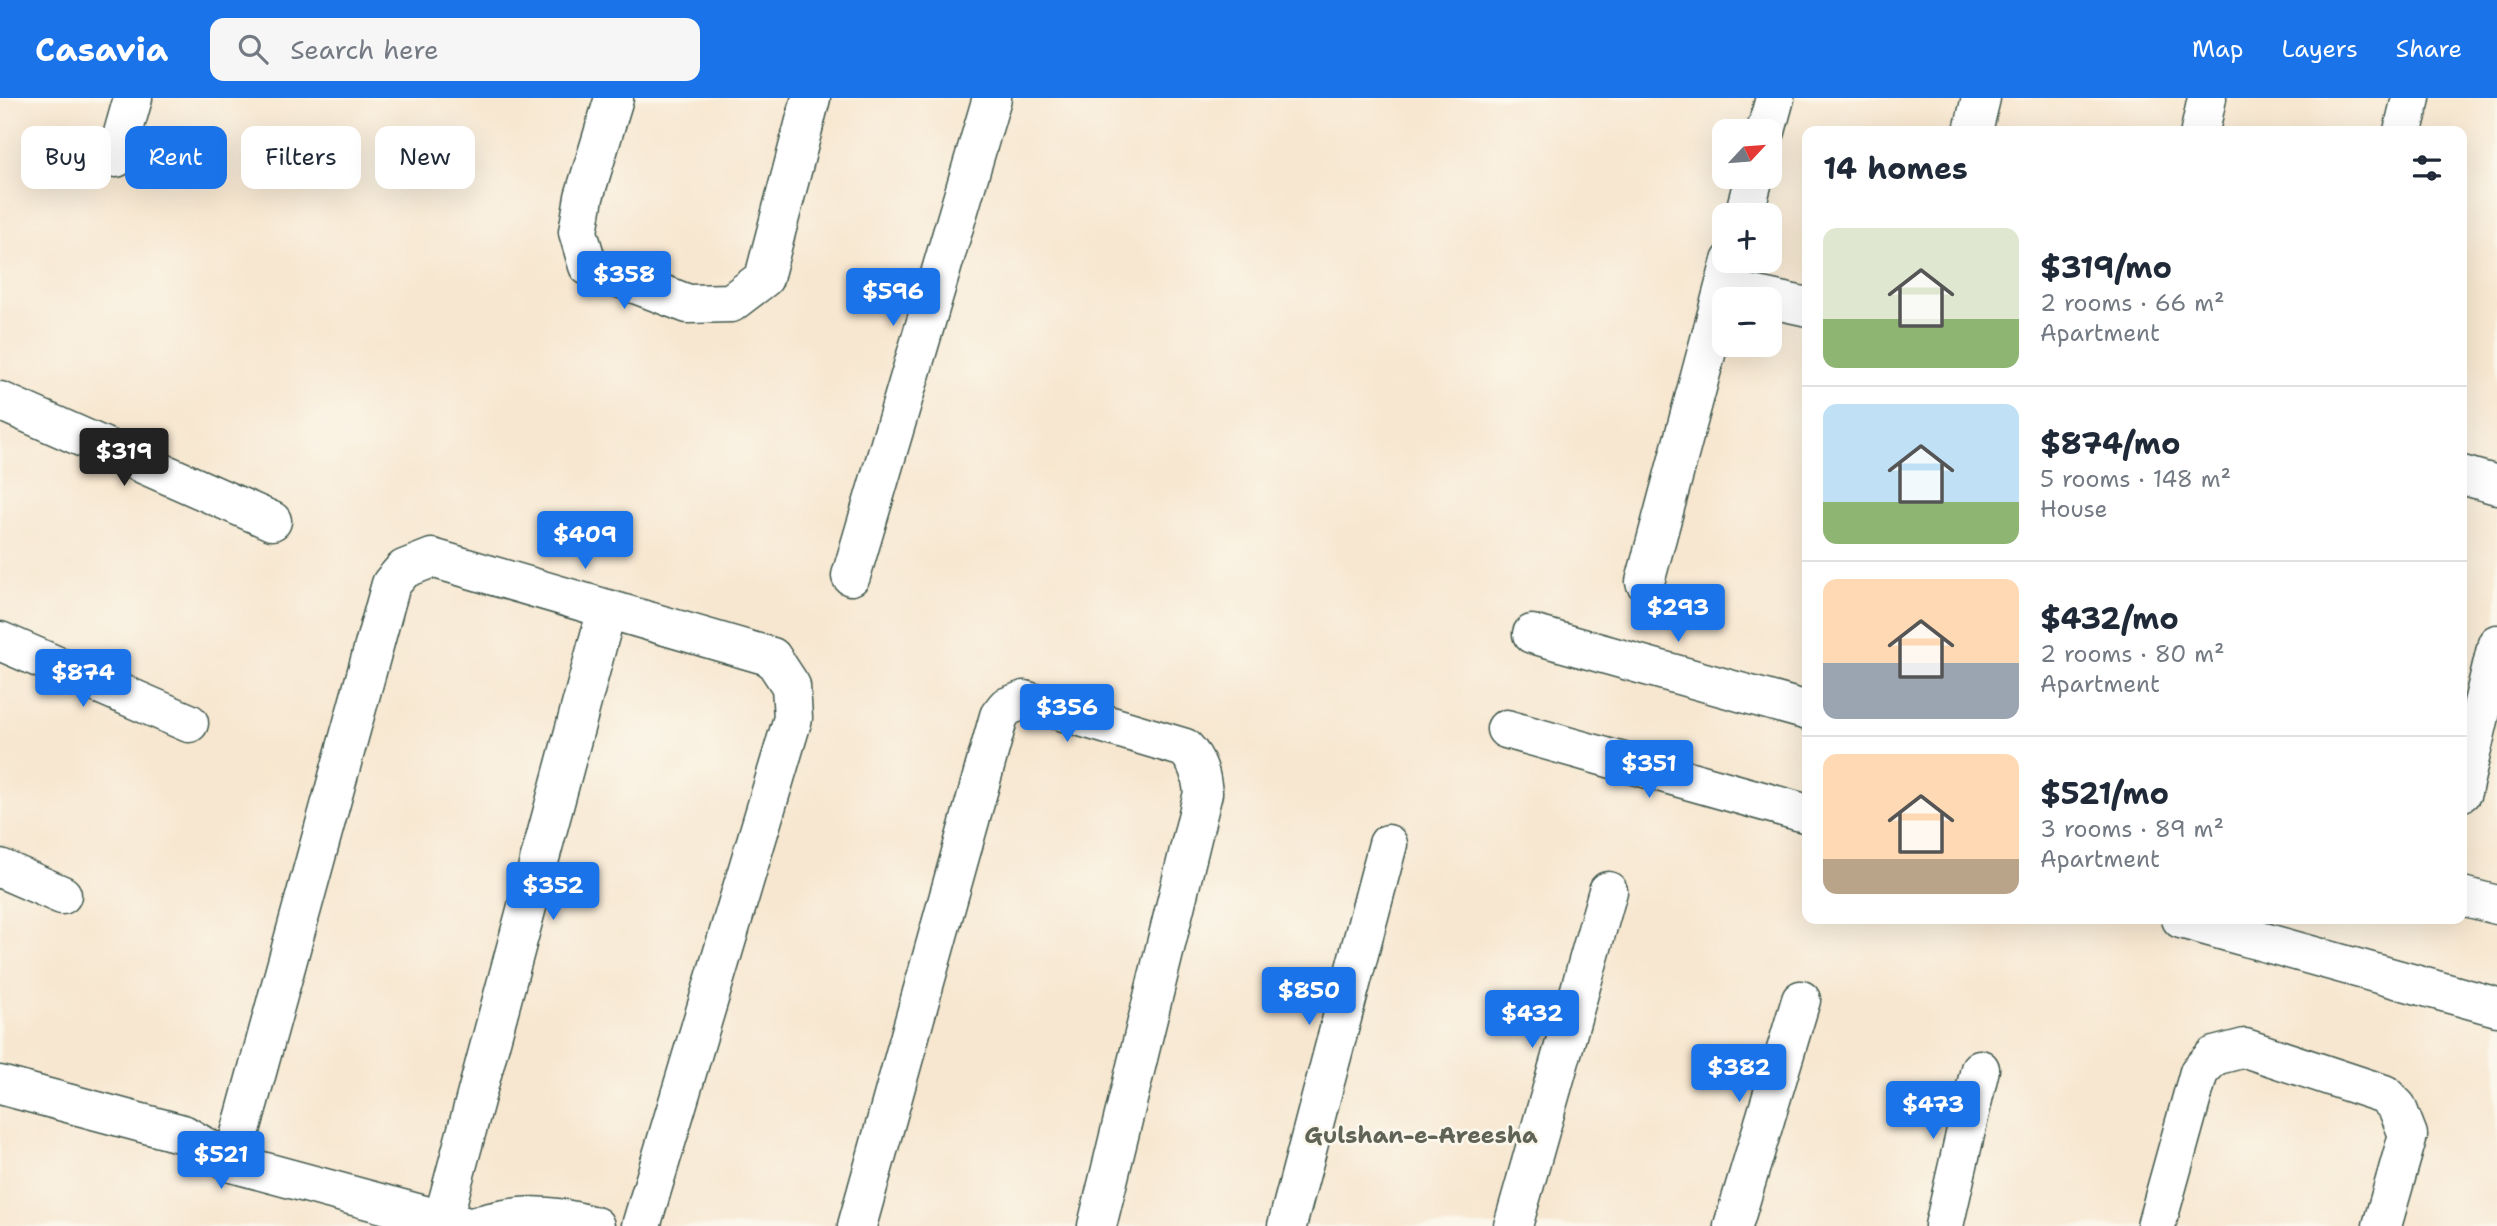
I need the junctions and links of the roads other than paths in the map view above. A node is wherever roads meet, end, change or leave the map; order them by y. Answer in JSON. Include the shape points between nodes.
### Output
{"nodes":[{"id":1,"x":133,"y":98,"type":"edge"},
{"id":2,"x":614,"y":98,"type":"edge"},
{"id":3,"x":811,"y":98,"type":"edge"},
{"id":4,"x":992,"y":98,"type":"edge"},
{"id":5,"x":1775,"y":98,"type":"edge"},
{"id":6,"x":1981,"y":98,"type":"edge"},
{"id":7,"x":2207,"y":98,"type":"edge"},
{"id":8,"x":2411,"y":98,"type":"edge"},
{"id":9,"x":1769,"y":119,"type":"edge"},
{"id":10,"x":1974,"y":126,"type":"edge"},
{"id":11,"x":2201,"y":126,"type":"edge"},
{"id":12,"x":2404,"y":126,"type":"edge"},
{"id":13,"x":117,"y":158,"type":"dead end"},
{"id":14,"x":1728,"y":275,"type":"edge"},
{"id":15,"x":1802,"y":305,"type":"edge"},
{"id":16,"x":0,"y":401,"type":"edge"},
{"id":17,"x":2467,"y":476,"type":"edge"},
{"id":18,"x":2497,"y":485,"type":"edge"},
{"id":19,"x":272,"y":521,"type":"dead end"},
{"id":20,"x":851,"y":576,"type":"dead end"},
{"id":21,"x":1645,"y":582,"type":"dead end"},
{"id":22,"x":607,"y":609,"type":"junction"},
{"id":23,"x":1532,"y":634,"type":"dead end"},
{"id":24,"x":0,"y":641,"type":"edge"},
{"id":25,"x":2497,"y":644,"type":"edge"},
{"id":26,"x":1802,"y":709,"type":"edge"},
{"id":27,"x":189,"y":723,"type":"dead end"},
{"id":28,"x":1506,"y":729,"type":"dead end"},
{"id":29,"x":2467,"y":771,"type":"edge"},
{"id":30,"x":1802,"y":812,"type":"edge"},
{"id":31,"x":1388,"y":844,"type":"dead end"},
{"id":32,"x":0,"y":868,"type":"edge"},
{"id":33,"x":1608,"y":891,"type":"dead end"},
{"id":34,"x":62,"y":895,"type":"dead end"},
{"id":35,"x":2467,"y":896,"type":"edge"},
{"id":36,"x":2497,"y":905,"type":"edge"},
{"id":37,"x":2199,"y":924,"type":"edge"},
{"id":38,"x":1801,"y":1000,"type":"dead end"},
{"id":39,"x":2497,"y":1007,"type":"edge"},
{"id":40,"x":1980,"y":1069,"type":"dead end"},
{"id":41,"x":0,"y":1085,"type":"edge"},
{"id":42,"x":232,"y":1163,"type":"junction"},
{"id":43,"x":461,"y":1224,"type":"edge"},
{"id":44,"x":595,"y":1226,"type":"edge"},
{"id":45,"x":641,"y":1226,"type":"edge"},
{"id":46,"x":857,"y":1226,"type":"edge"},
{"id":47,"x":1097,"y":1226,"type":"edge"},
{"id":48,"x":1287,"y":1226,"type":"edge"},
{"id":49,"x":1513,"y":1226,"type":"edge"},
{"id":50,"x":1733,"y":1226,"type":"edge"},
{"id":51,"x":1944,"y":1226,"type":"edge"},
{"id":52,"x":2156,"y":1226,"type":"edge"},
{"id":53,"x":2382,"y":1226,"type":"edge"}],
"edges":[{"from":1,"to":13,"type":"street"},
{"from":2,"to":3,"type":"street","via":[[578,232],[588,265],[688,304],[731,303],[764,278]]},
{"from":4,"to":20,"type":"street"},
{"from":5,"to":9,"type":"street"},
{"from":6,"to":10,"type":"street"},
{"from":7,"to":11,"type":"street"},
{"from":8,"to":12,"type":"street"},
{"from":14,"to":15,"type":"street"},
{"from":14,"to":21,"type":"street"},
{"from":16,"to":19,"type":"street"},
{"from":17,"to":18,"type":"street"},
{"from":22,"to":42,"type":"street","via":[[432,558],[404,569],[391,584]]},
{"from":22,"to":43,"type":"street"},
{"from":22,"to":45,"type":"street","via":[[772,657],[791,686],[793,718]]},
{"from":23,"to":26,"type":"street"},
{"from":24,"to":27,"type":"street"},
{"from":25,"to":29,"type":"street"},
{"from":28,"to":30,"type":"street"},
{"from":31,"to":48,"type":"street"},
{"from":32,"to":34,"type":"street"},
{"from":33,"to":49,"type":"street"},
{"from":35,"to":36,"type":"street"},
{"from":37,"to":39,"type":"street"},
{"from":38,"to":50,"type":"street"},
{"from":40,"to":51,"type":"street"},
{"from":41,"to":42,"type":"street","via":[[183,1134]]},
{"from":42,"to":43,"type":"street"},
{"from":43,"to":44,"type":"street","via":[[546,1214]]},
{"from":46,"to":47,"type":"street","via":[[999,716],[1006,706],[1024,700],[1185,748],[1201,774],[1203,793]]},
{"from":52,"to":53,"type":"street","via":[[2199,1072],[2214,1056],[2245,1048],[2384,1094],[2397,1107],[2408,1135]]}]}
